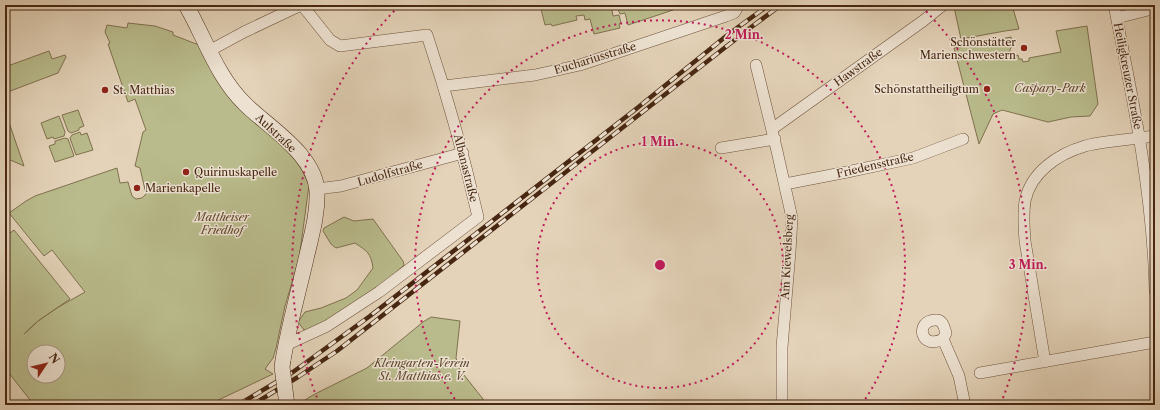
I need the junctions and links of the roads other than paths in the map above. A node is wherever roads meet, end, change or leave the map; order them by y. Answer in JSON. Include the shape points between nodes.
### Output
{"nodes":[{"id":1,"x":302,"y":5,"type":"edge"},
{"id":2,"x":739,"y":5,"type":"edge"},
{"id":3,"x":943,"y":5,"type":"edge"},
{"id":4,"x":1114,"y":5,"type":"edge"},
{"id":5,"x":189,"y":8,"type":"edge"},
{"id":6,"x":276,"y":10,"type":"edge"},
{"id":7,"x":1155,"y":10,"type":"edge"},
{"id":8,"x":1117,"y":18,"type":"junction"},
{"id":9,"x":209,"y":51,"type":"junction"},
{"id":10,"x":756,"y":65,"type":"dead end"},
{"id":11,"x":444,"y":86,"type":"junction"},
{"id":12,"x":773,"y":134,"type":"junction"},
{"id":13,"x":1155,"y":136,"type":"edge"},
{"id":14,"x":1139,"y":138,"type":"junction"},
{"id":15,"x":963,"y":139,"type":"dead end"},
{"id":16,"x":721,"y":148,"type":"dead end"},
{"id":17,"x":463,"y":153,"type":"junction"},
{"id":18,"x":785,"y":184,"type":"junction"},
{"id":19,"x":1151,"y":188,"type":"edge"},
{"id":20,"x":317,"y":189,"type":"junction"},
{"id":21,"x":1155,"y":291,"type":"edge"},
{"id":22,"x":943,"y":339,"type":"dead end"},
{"id":23,"x":1155,"y":342,"type":"edge"},
{"id":24,"x":286,"y":345,"type":"junction"},
{"id":25,"x":1045,"y":362,"type":"junction"},
{"id":26,"x":980,"y":373,"type":"dead end"},
{"id":27,"x":287,"y":405,"type":"edge"},
{"id":28,"x":782,"y":405,"type":"edge"},
{"id":29,"x":965,"y":405,"type":"edge"}],
"edges":[{"from":1,"to":6,"type":"street"},
{"from":1,"to":11,"type":"street","name":"Albanastraße","via":[[330,40],[340,46],[426,35]]},
{"from":2,"to":11,"type":"street","name":"Euchariusstraße","via":[[734,13],[580,65],[535,75]]},
{"from":3,"to":12,"type":"street","name":"Hawstraße"},
{"from":4,"to":8,"type":"street","name":"Heiligkreuzer Straße"},
{"from":5,"to":9,"type":"street","name":"Aulstraße"},
{"from":6,"to":9,"type":"street"},
{"from":7,"to":8,"type":"street"},
{"from":8,"to":14,"type":"street","name":"Heiligkreuzer Straße"},
{"from":9,"to":20,"type":"street","name":"Aulstraße","via":[[230,87],[244,104],[295,148],[310,169]]},
{"from":10,"to":12,"type":"street","name":"Am Kiewelsberg"},
{"from":11,"to":17,"type":"street","name":"Albanastraße"},
{"from":12,"to":16,"type":"street"},
{"from":12,"to":18,"type":"street","name":"Am Kiewelsberg"},
{"from":13,"to":14,"type":"street"},
{"from":14,"to":19,"type":"street","name":"Heiligkreuzer Straße"},
{"from":14,"to":25,"type":"street","via":[[1086,145],[1066,153],[1039,173],[1028,190],[1023,221]]},
{"from":15,"to":18,"type":"street","name":"Friedensstraße","via":[[913,158]]},
{"from":17,"to":20,"type":"street","name":"Ludolfstraße","via":[[341,186]]},
{"from":17,"to":24,"type":"street","name":"Albanastraße","via":[[478,217],[372,297],[327,326]]},
{"from":18,"to":28,"type":"street","name":"Am Kiewelsberg","via":[[792,218],[782,347]]},
{"from":19,"to":21,"type":"street","name":"Heiligkreuzer Straße"},
{"from":20,"to":24,"type":"street","name":"Aulstraße","via":[[316,216]]},
{"from":22,"to":29,"type":"street","via":[[958,376]]},
{"from":23,"to":25,"type":"street"},
{"from":24,"to":27,"type":"street","name":"Aulstraße","bridge":true,"via":[[282,367]]},
{"from":25,"to":26,"type":"street"}]}
